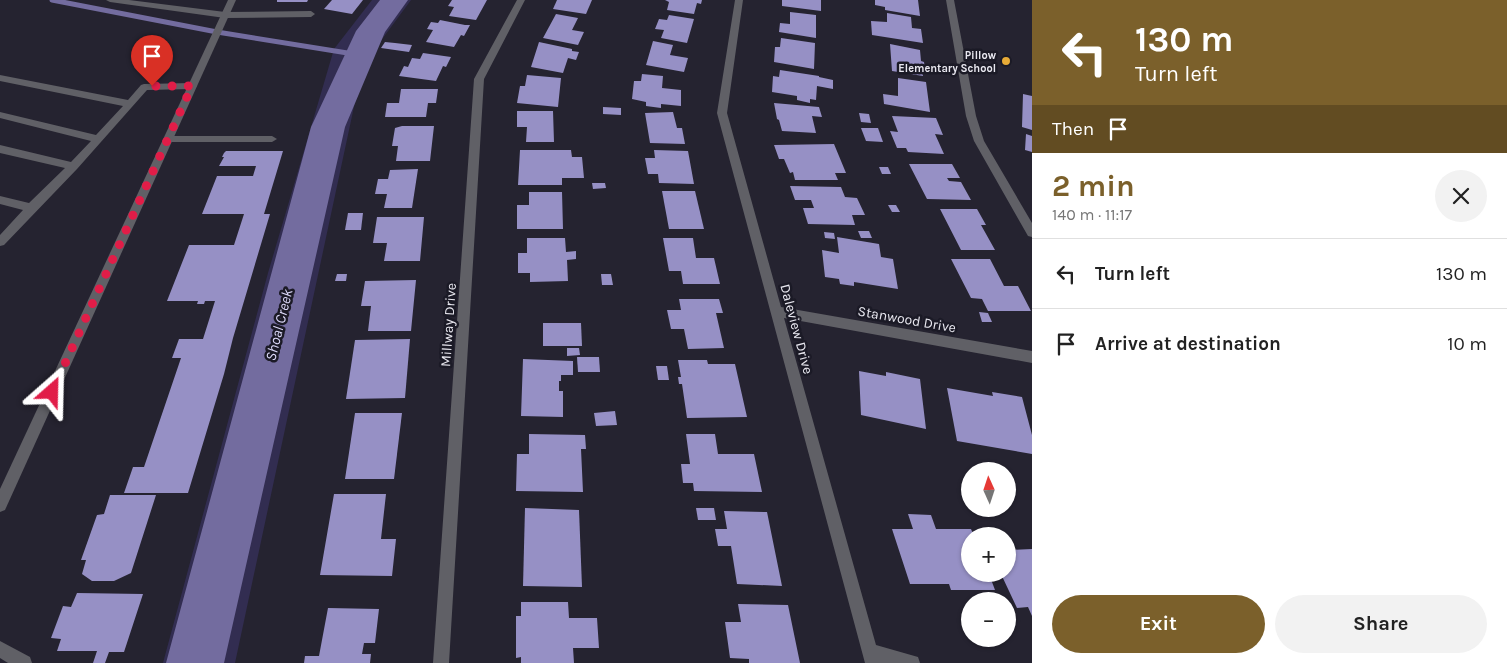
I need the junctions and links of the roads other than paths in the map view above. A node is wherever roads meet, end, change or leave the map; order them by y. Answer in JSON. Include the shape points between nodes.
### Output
{"nodes":[{"id":1,"x":110,"y":0,"type":"edge"},
{"id":2,"x":175,"y":0,"type":"edge"},
{"id":3,"x":232,"y":0,"type":"edge"},
{"id":4,"x":521,"y":0,"type":"edge"},
{"id":5,"x":740,"y":0,"type":"edge"},
{"id":6,"x":950,"y":0,"type":"edge"},
{"id":7,"x":170,"y":9,"type":"junction"},
{"id":8,"x":225,"y":14,"type":"junction"},
{"id":9,"x":311,"y":14,"type":"dead end"},
{"id":10,"x":0,"y":78,"type":"edge"},
{"id":11,"x":192,"y":86,"type":"junction"},
{"id":12,"x":130,"y":104,"type":"junction"},
{"id":13,"x":0,"y":115,"type":"edge"},
{"id":14,"x":98,"y":138,"type":"junction"},
{"id":15,"x":168,"y":139,"type":"junction"},
{"id":16,"x":272,"y":139,"type":"dead end"},
{"id":17,"x":0,"y":150,"type":"edge"},
{"id":18,"x":73,"y":166,"type":"junction"},
{"id":19,"x":0,"y":200,"type":"edge"},
{"id":20,"x":31,"y":208,"type":"junction"},
{"id":21,"x":1032,"y":233,"type":"edge"},
{"id":22,"x":0,"y":242,"type":"edge"},
{"id":23,"x":776,"y":311,"type":"junction"},
{"id":24,"x":1032,"y":357,"type":"edge"},
{"id":25,"x":0,"y":505,"type":"edge"},
{"id":26,"x":0,"y":649,"type":"edge"},
{"id":27,"x":871,"y":658,"type":"edge"},
{"id":28,"x":24,"y":663,"type":"edge"},
{"id":29,"x":441,"y":663,"type":"edge"},
{"id":30,"x":912,"y":663,"type":"edge"}],
"edges":[{"from":1,"to":7,"type":"street"},
{"from":2,"to":7,"type":"street"},
{"from":3,"to":8,"type":"street"},
{"from":4,"to":29,"type":"street","name":"Millway Drive","via":[[479,79]]},
{"from":5,"to":23,"type":"street","name":"Daleview Drive","via":[[722,113]]},
{"from":6,"to":21,"type":"street","via":[[970,116],[979,141]]},
{"from":7,"to":8,"type":"street"},
{"from":8,"to":9,"type":"street"},
{"from":8,"to":11,"type":"street"},
{"from":10,"to":12,"type":"street"},
{"from":11,"to":12,"type":"street","via":[[144,87]]},
{"from":11,"to":15,"type":"street"},
{"from":12,"to":14,"type":"street"},
{"from":13,"to":14,"type":"street"},
{"from":14,"to":18,"type":"street"},
{"from":15,"to":16,"type":"street"},
{"from":15,"to":25,"type":"street"},
{"from":17,"to":18,"type":"street"},
{"from":18,"to":20,"type":"street"},
{"from":19,"to":20,"type":"street"},
{"from":20,"to":22,"type":"street"},
{"from":23,"to":24,"type":"street","name":"Stanwood Drive"},
{"from":23,"to":27,"type":"street","name":"Daleview Drive"},
{"from":26,"to":28,"type":"street"},
{"from":27,"to":30,"type":"street"}]}
